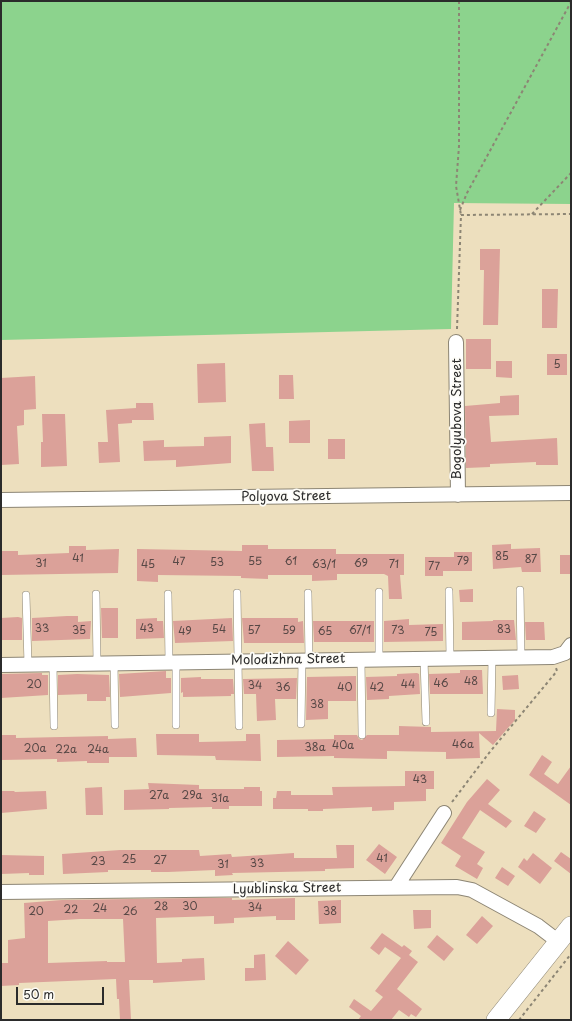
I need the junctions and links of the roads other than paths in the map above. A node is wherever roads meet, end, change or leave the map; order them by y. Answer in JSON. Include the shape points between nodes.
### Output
{"nodes":[{"id":1,"x":456,"y":342,"type":"road end"},
{"id":2,"x":571,"y":493,"type":"edge"},
{"id":3,"x":458,"y":495,"type":"junction"},
{"id":4,"x":1,"y":500,"type":"edge"},
{"id":5,"x":520,"y":590,"type":"dead end"},
{"id":6,"x":449,"y":591,"type":"dead end"},
{"id":7,"x":379,"y":592,"type":"dead end"},
{"id":8,"x":237,"y":593,"type":"dead end"},
{"id":9,"x":308,"y":593,"type":"dead end"},
{"id":10,"x":96,"y":594,"type":"dead end"},
{"id":11,"x":168,"y":594,"type":"dead end"},
{"id":12,"x":26,"y":596,"type":"dead end"},
{"id":13,"x":571,"y":645,"type":"edge"},
{"id":14,"x":450,"y":658,"type":"junction"},
{"id":15,"x":492,"y":658,"type":"junction"},
{"id":16,"x":521,"y":658,"type":"junction"},
{"id":17,"x":361,"y":659,"type":"junction"},
{"id":18,"x":379,"y":659,"type":"junction"},
{"id":19,"x":424,"y":659,"type":"junction"},
{"id":20,"x":305,"y":660,"type":"junction"},
{"id":21,"x":239,"y":661,"type":"junction"},
{"id":22,"x":173,"y":662,"type":"junction"},
{"id":23,"x":97,"y":663,"type":"junction"},
{"id":24,"x":114,"y":663,"type":"junction"},
{"id":25,"x":53,"y":664,"type":"junction"},
{"id":26,"x":1,"y":665,"type":"edge"},
{"id":27,"x":28,"y":665,"type":"junction"},
{"id":28,"x":491,"y":713,"type":"dead end"},
{"id":29,"x":426,"y":722,"type":"dead end"},
{"id":30,"x":301,"y":724,"type":"dead end"},
{"id":31,"x":115,"y":725,"type":"dead end"},
{"id":32,"x":176,"y":725,"type":"dead end"},
{"id":33,"x":54,"y":726,"type":"dead end"},
{"id":34,"x":239,"y":726,"type":"dead end"},
{"id":35,"x":362,"y":735,"type":"dead end"},
{"id":36,"x":444,"y":813,"type":"road end"},
{"id":37,"x":396,"y":887,"type":"junction"},
{"id":38,"x":1,"y":892,"type":"edge"},
{"id":39,"x":571,"y":926,"type":"edge"},
{"id":40,"x":565,"y":948,"type":"edge"},
{"id":41,"x":496,"y":1020,"type":"edge"}],
"edges":[{"from":1,"to":3,"type":"street","name":"Bogolyubova Street"},
{"from":2,"to":3,"type":"street","name":"Polyova Street"},
{"from":3,"to":4,"type":"street","name":"Polyova Street"},
{"from":5,"to":16,"type":"lane"},
{"from":6,"to":14,"type":"lane"},
{"from":7,"to":18,"type":"lane"},
{"from":8,"to":21,"type":"lane"},
{"from":9,"to":20,"type":"lane"},
{"from":10,"to":23,"type":"lane"},
{"from":11,"to":22,"type":"lane"},
{"from":12,"to":27,"type":"lane"},
{"from":13,"to":16,"type":"street","name":"Molodizhna Street","via":[[565,653],[553,657]]},
{"from":14,"to":15,"type":"street","name":"Molodizhna Street"},
{"from":14,"to":19,"type":"street","name":"Molodizhna Street"},
{"from":15,"to":16,"type":"street","name":"Molodizhna Street"},
{"from":15,"to":28,"type":"lane"},
{"from":17,"to":18,"type":"street","name":"Molodizhna Street"},
{"from":17,"to":20,"type":"street","name":"Molodizhna Street"},
{"from":17,"to":35,"type":"lane"},
{"from":18,"to":19,"type":"street","name":"Molodizhna Street"},
{"from":19,"to":29,"type":"lane"},
{"from":20,"to":21,"type":"street","name":"Molodizhna Street"},
{"from":20,"to":30,"type":"lane"},
{"from":21,"to":22,"type":"street","name":"Molodizhna Street"},
{"from":21,"to":34,"type":"lane"},
{"from":22,"to":24,"type":"street","name":"Molodizhna Street"},
{"from":22,"to":32,"type":"lane"},
{"from":23,"to":24,"type":"street","name":"Molodizhna Street"},
{"from":23,"to":25,"type":"street","name":"Molodizhna Street"},
{"from":24,"to":31,"type":"lane"},
{"from":25,"to":27,"type":"street","name":"Molodizhna Street"},
{"from":25,"to":33,"type":"lane"},
{"from":26,"to":27,"type":"street","name":"Molodizhna Street"},
{"from":36,"to":37,"type":"street"},
{"from":37,"to":38,"type":"street","name":"Lyublinska Street"},
{"from":37,"to":40,"type":"street","name":"Lyublinska Street","via":[[457,887],[472,890],[538,926]]},
{"from":39,"to":40,"type":"main road"},
{"from":40,"to":41,"type":"main road"}]}
